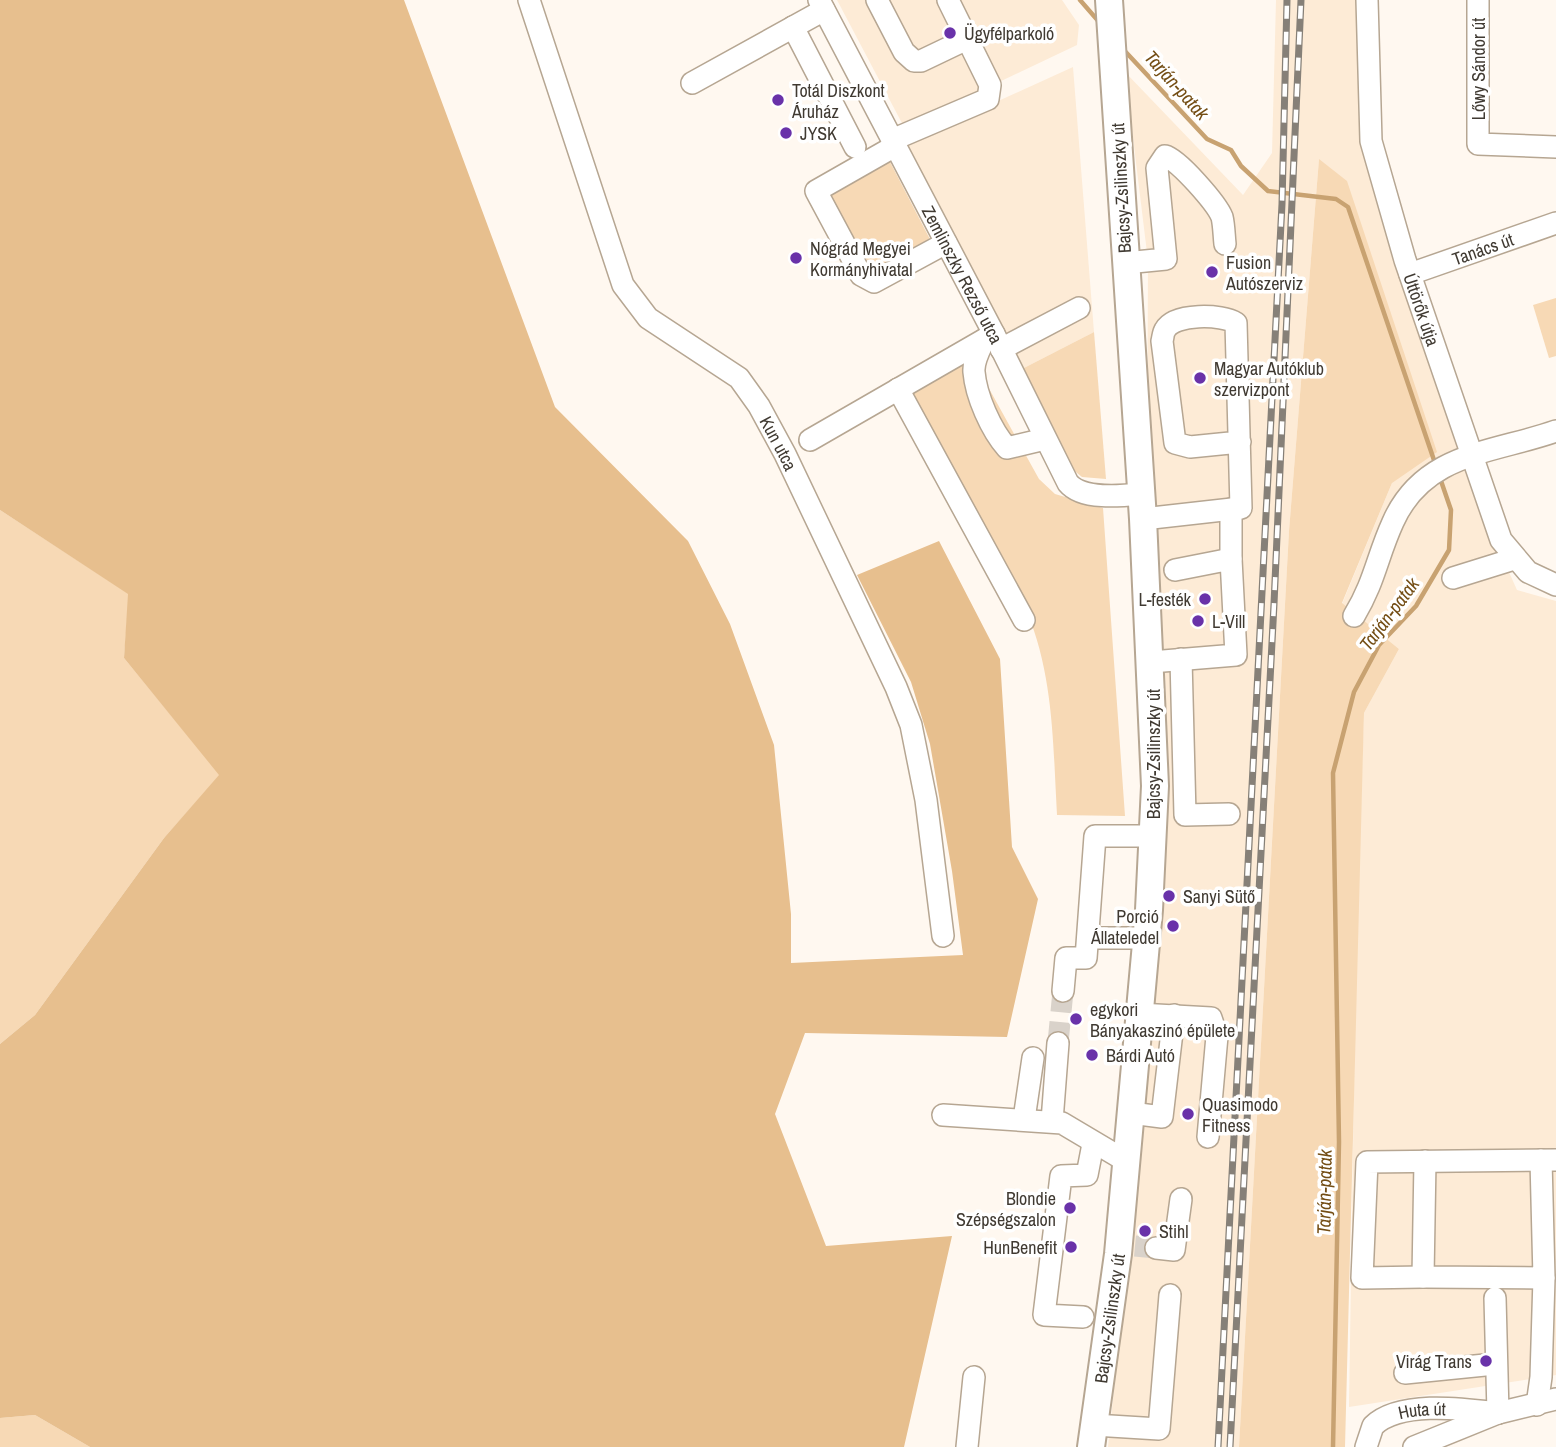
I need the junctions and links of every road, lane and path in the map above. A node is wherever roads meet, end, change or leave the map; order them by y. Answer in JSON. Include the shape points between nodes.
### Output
{"nodes":[{"id":1,"x":529,"y":0,"type":"edge"},
{"id":2,"x":877,"y":0,"type":"edge"},
{"id":3,"x":948,"y":0,"type":"edge"},
{"id":4,"x":1367,"y":0,"type":"edge"},
{"id":5,"x":1478,"y":0,"type":"edge"},
{"id":6,"x":1109,"y":1,"type":"edge"},
{"id":7,"x":821,"y":5,"type":"edge"},
{"id":8,"x":793,"y":27,"type":"junction"},
{"id":9,"x":967,"y":39,"type":"junction"},
{"id":10,"x":692,"y":83,"type":"dead end"},
{"id":11,"x":893,"y":143,"type":"junction"},
{"id":12,"x":855,"y":147,"type":"dead end"},
{"id":13,"x":1556,"y":147,"type":"edge"},
{"id":14,"x":1556,"y":223,"type":"edge"},
{"id":15,"x":946,"y":243,"type":"junction"},
{"id":16,"x":1225,"y":244,"type":"dead end"},
{"id":17,"x":1125,"y":263,"type":"junction"},
{"id":18,"x":1410,"y":274,"type":"junction"},
{"id":19,"x":1079,"y":308,"type":"dead end"},
{"id":20,"x":993,"y":341,"type":"junction"},
{"id":21,"x":898,"y":389,"type":"junction"},
{"id":22,"x":1556,"y":431,"type":"edge"},
{"id":23,"x":810,"y":439,"type":"dead end"},
{"id":24,"x":1045,"y":439,"type":"junction"},
{"id":25,"x":1240,"y":442,"type":"junction"},
{"id":26,"x":1459,"y":458,"type":"junction"},
{"id":27,"x":1142,"y":506,"type":"junction"},
{"id":28,"x":1231,"y":509,"type":"junction"},
{"id":29,"x":1231,"y":559,"type":"junction"},
{"id":30,"x":1514,"y":559,"type":"junction"},
{"id":31,"x":1175,"y":570,"type":"dead end"},
{"id":32,"x":1453,"y":578,"type":"dead end"},
{"id":33,"x":1556,"y":585,"type":"edge"},
{"id":34,"x":1354,"y":616,"type":"dead end"},
{"id":35,"x":1024,"y":620,"type":"dead end"},
{"id":36,"x":1181,"y":659,"type":"junction"},
{"id":37,"x":1151,"y":662,"type":"junction"},
{"id":38,"x":1228,"y":814,"type":"dead end"},
{"id":39,"x":1153,"y":836,"type":"junction"},
{"id":40,"x":943,"y":936,"type":"dead end"},
{"id":41,"x":1088,"y":938,"type":"junction"},
{"id":42,"x":1146,"y":938,"type":"junction"},
{"id":43,"x":1063,"y":991,"type":"tunnel mouth"},
{"id":44,"x":1139,"y":1014,"type":"junction"},
{"id":45,"x":1174,"y":1015,"type":"junction"},
{"id":46,"x":1058,"y":1043,"type":"tunnel mouth"},
{"id":47,"x":1033,"y":1058,"type":"dead end"},
{"id":48,"x":1131,"y":1113,"type":"junction"},
{"id":49,"x":943,"y":1115,"type":"dead end"},
{"id":50,"x":1024,"y":1119,"type":"junction"},
{"id":51,"x":1052,"y":1121,"type":"junction"},
{"id":52,"x":1208,"y":1137,"type":"dead end"},
{"id":53,"x":1093,"y":1144,"type":"junction"},
{"id":54,"x":1549,"y":1160,"type":"edge"},
{"id":55,"x":1126,"y":1161,"type":"junction"},
{"id":56,"x":1425,"y":1161,"type":"junction"},
{"id":57,"x":1181,"y":1199,"type":"dead end"},
{"id":58,"x":1167,"y":1255,"type":"dead end"},
{"id":59,"x":1423,"y":1277,"type":"junction"},
{"id":60,"x":1544,"y":1278,"type":"junction"},
{"id":61,"x":1170,"y":1295,"type":"dead end"},
{"id":62,"x":1495,"y":1298,"type":"dead end"},
{"id":63,"x":1083,"y":1317,"type":"dead end"},
{"id":64,"x":1495,"y":1364,"type":"junction"},
{"id":65,"x":1405,"y":1373,"type":"dead end"},
{"id":66,"x":974,"y":1377,"type":"dead end"},
{"id":67,"x":1546,"y":1402,"type":"edge"},
{"id":68,"x":1498,"y":1413,"type":"junction"},
{"id":69,"x":1092,"y":1436,"type":"edge"},
{"id":70,"x":967,"y":1447,"type":"edge"},
{"id":71,"x":1366,"y":1447,"type":"edge"},
{"id":72,"x":1414,"y":1447,"type":"edge"}],
"edges":[{"from":1,"to":40,"type":"street","name":"Kun utca","via":[[623,285],[648,318],[722,365],[749,390],[785,454],[901,697],[919,757]]},
{"from":2,"to":9,"type":"street","via":[[904,52],[914,61]]},
{"from":3,"to":9,"type":"street"},
{"from":4,"to":18,"type":"street","name":"Úttörők útja","via":[[1371,141]]},
{"from":5,"to":13,"type":"street","name":"Lőwy Sándor út","via":[[1478,145]]},
{"from":6,"to":17,"type":"main road","name":"Bajcsy-Zsilinszky út"},
{"from":7,"to":8,"type":"street"},
{"from":7,"to":11,"type":"street","name":"Zemlinszky Rezső utca"},
{"from":8,"to":10,"type":"street"},
{"from":8,"to":12,"type":"street"},
{"from":9,"to":11,"type":"street","via":[[990,85],[988,99]]},
{"from":11,"to":15,"type":"street","name":"Zemlinszky Rezső utca"},
{"from":11,"to":15,"type":"street","via":[[816,191],[861,275],[874,282]]},
{"from":14,"to":18,"type":"street","name":"Tanács út"},
{"from":15,"to":20,"type":"street","name":"Zemlinszky Rezső utca"},
{"from":16,"to":17,"type":"street","via":[[1218,209],[1176,161],[1166,156],[1157,168],[1166,259]]},
{"from":17,"to":27,"type":"main road","name":"Bajcsy-Zsilinszky út"},
{"from":18,"to":26,"type":"street","name":"Úttörők útja"},
{"from":19,"to":20,"type":"street","name":"Kun utca"},
{"from":20,"to":21,"type":"street","name":"Kun utca"},
{"from":20,"to":24,"type":"street","name":"Zemlinszky Rezső utca"},
{"from":20,"to":24,"type":"street","via":[[973,370],[998,438],[1007,448]]},
{"from":21,"to":23,"type":"street","name":"Kun utca"},
{"from":21,"to":35,"type":"street"},
{"from":22,"to":26,"type":"street"},
{"from":24,"to":27,"type":"street","name":"Zemlinszky Rezső utca","via":[[1072,488]]},
{"from":25,"to":25,"type":"street","via":[[1236,323],[1219,316],[1176,321],[1165,330],[1162,341],[1175,443],[1190,447]]},
{"from":25,"to":28,"type":"street","via":[[1241,508]]},
{"from":26,"to":30,"type":"street","name":"Úttörők útja"},
{"from":26,"to":34,"type":"street","via":[[1410,493]]},
{"from":27,"to":28,"type":"street"},
{"from":27,"to":37,"type":"main road","name":"Bajcsy-Zsilinszky út"},
{"from":28,"to":29,"type":"street"},
{"from":29,"to":31,"type":"street"},
{"from":29,"to":36,"type":"street","via":[[1236,654]]},
{"from":30,"to":32,"type":"street"},
{"from":30,"to":33,"type":"street","name":"Úttörők útja","via":[[1538,578]]},
{"from":36,"to":37,"type":"street"},
{"from":36,"to":38,"type":"street","via":[[1185,815]]},
{"from":37,"to":39,"type":"main road","name":"Bajcsy-Zsilinszky út"},
{"from":39,"to":41,"type":"street","via":[[1095,836]]},
{"from":39,"to":42,"type":"main road","name":"Bajcsy-Zsilinszky út"},
{"from":41,"to":42,"type":"street"},
{"from":41,"to":43,"type":"street","via":[[1086,958],[1066,958]]},
{"from":42,"to":44,"type":"main road","name":"Bajcsy-Zsilinszky út"},
{"from":44,"to":45,"type":"street"},
{"from":44,"to":48,"type":"main road","name":"Bajcsy-Zsilinszky út"},
{"from":45,"to":48,"type":"street","via":[[1162,1117]]},
{"from":45,"to":52,"type":"street","via":[[1211,1018],[1217,1036]]},
{"from":46,"to":51,"type":"street"},
{"from":47,"to":50,"type":"street"},
{"from":48,"to":55,"type":"main road","name":"Bajcsy-Zsilinszky út"},
{"from":49,"to":50,"type":"street"},
{"from":50,"to":51,"type":"street"},
{"from":51,"to":53,"type":"street"},
{"from":53,"to":55,"type":"street"},
{"from":53,"to":63,"type":"street","via":[[1087,1175],[1061,1176],[1044,1315]]},
{"from":54,"to":56,"type":"street"},
{"from":54,"to":60,"type":"street"},
{"from":55,"to":69,"type":"main road","name":"Bajcsy-Zsilinszky út","via":[[1127,1245]]},
{"from":56,"to":59,"type":"street"},
{"from":56,"to":59,"type":"street","via":[[1367,1162],[1362,1278]]},
{"from":57,"to":58,"type":"street"},
{"from":59,"to":60,"type":"street"},
{"from":60,"to":67,"type":"street","via":[[1541,1377]]},
{"from":61,"to":69,"type":"street","via":[[1159,1429]]},
{"from":62,"to":64,"type":"street"},
{"from":64,"to":65,"type":"street"},
{"from":64,"to":68,"type":"street"},
{"from":66,"to":70,"type":"street"},
{"from":67,"to":68,"type":"street","name":"Huta út"},
{"from":68,"to":71,"type":"street","name":"Huta út","via":[[1442,1406],[1389,1417],[1373,1426]]},
{"from":68,"to":72,"type":"street","name":"Huta út"}]}
